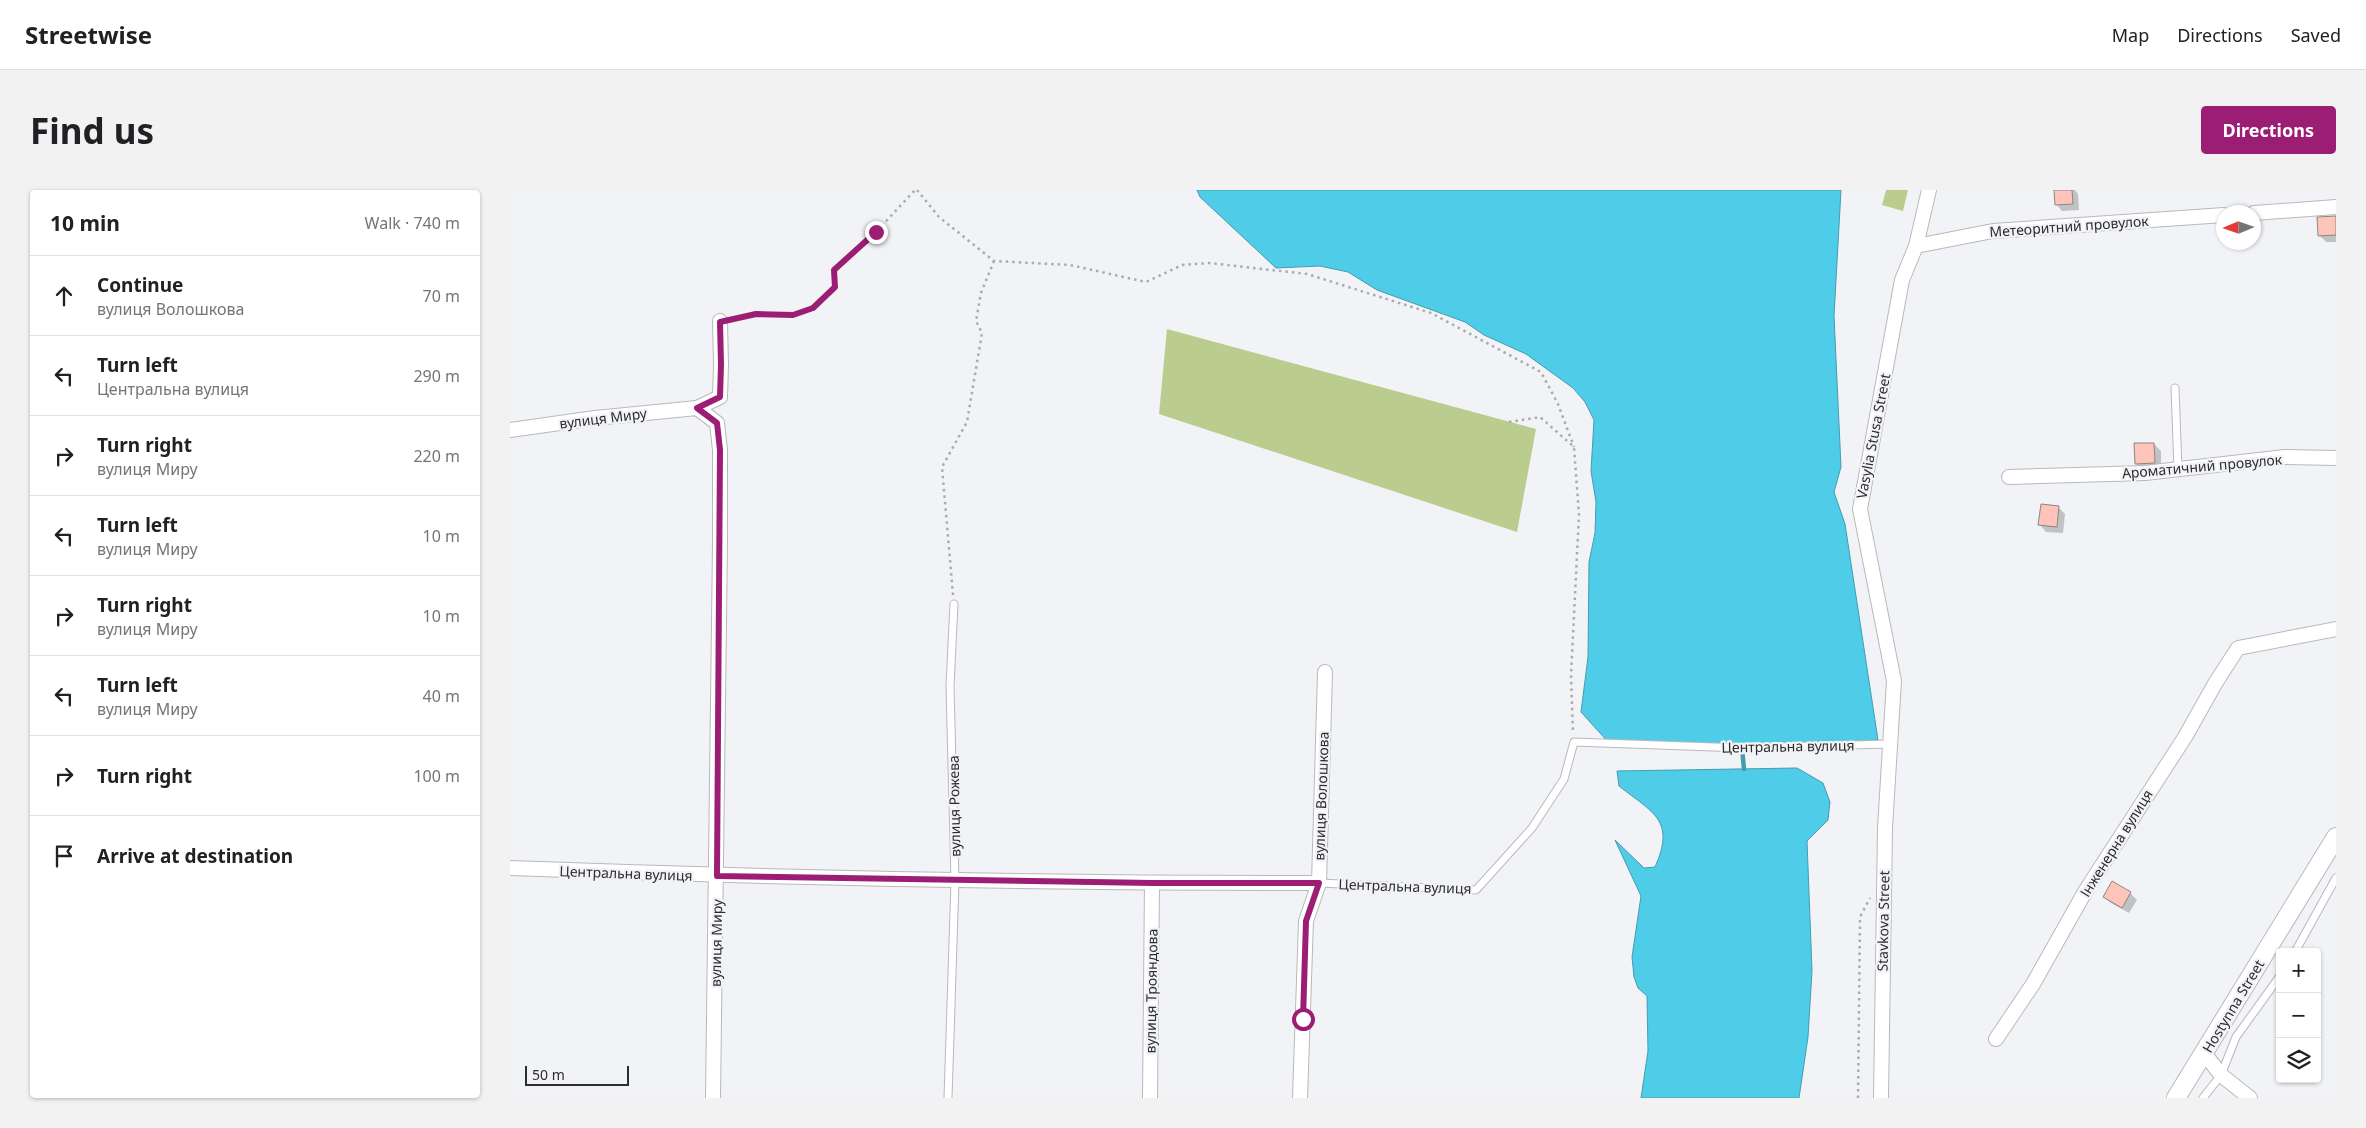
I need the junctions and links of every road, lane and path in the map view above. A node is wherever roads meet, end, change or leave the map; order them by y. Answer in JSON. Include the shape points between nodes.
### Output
{"nodes":[{"id":1,"x":916,"y":190,"type":"edge"},
{"id":2,"x":1929,"y":190,"type":"edge"},
{"id":3,"x":2336,"y":207,"type":"edge"},
{"id":4,"x":2261,"y":212,"type":"edge"},
{"id":5,"x":2216,"y":216,"type":"edge"},
{"id":6,"x":1916,"y":246,"type":"junction"},
{"id":7,"x":994,"y":260,"type":"junction"},
{"id":8,"x":720,"y":322,"type":"joint"},
{"id":9,"x":2175,"y":388,"type":"dead end"},
{"id":10,"x":697,"y":408,"type":"junction"},
{"id":11,"x":1509,"y":422,"type":"dead end"},
{"id":12,"x":510,"y":430,"type":"edge"},
{"id":13,"x":1574,"y":447,"type":"junction"},
{"id":14,"x":2336,"y":458,"type":"edge"},
{"id":15,"x":2178,"y":470,"type":"junction"},
{"id":16,"x":2008,"y":477,"type":"dead end"},
{"id":17,"x":954,"y":604,"type":"joint"},
{"id":18,"x":2336,"y":628,"type":"edge"},
{"id":19,"x":1325,"y":672,"type":"dead end"},
{"id":20,"x":1574,"y":742,"type":"junction"},
{"id":21,"x":1889,"y":744,"type":"junction"},
{"id":22,"x":2336,"y":837,"type":"edge"},
{"id":23,"x":510,"y":868,"type":"edge"},
{"id":24,"x":717,"y":876,"type":"junction"},
{"id":25,"x":2336,"y":878,"type":"edge"},
{"id":26,"x":955,"y":881,"type":"junction"},
{"id":27,"x":1152,"y":883,"type":"junction"},
{"id":28,"x":1319,"y":883,"type":"junction"},
{"id":29,"x":1872,"y":894,"type":"dead end"},
{"id":30,"x":2297,"y":948,"type":"edge"},
{"id":31,"x":2276,"y":982,"type":"edge"},
{"id":32,"x":1996,"y":1039,"type":"dead end"},
{"id":33,"x":2204,"y":1053,"type":"junction"},
{"id":34,"x":2221,"y":1075,"type":"junction"},
{"id":35,"x":713,"y":1098,"type":"edge"},
{"id":36,"x":948,"y":1098,"type":"edge"},
{"id":37,"x":1150,"y":1098,"type":"edge"},
{"id":38,"x":1300,"y":1098,"type":"edge"},
{"id":39,"x":1858,"y":1098,"type":"edge"},
{"id":40,"x":1880,"y":1098,"type":"edge"},
{"id":41,"x":2176,"y":1098,"type":"edge"},
{"id":42,"x":2203,"y":1098,"type":"edge"},
{"id":43,"x":2250,"y":1098,"type":"edge"}],
"edges":[{"from":1,"to":7,"type":"path","via":[[939,217]]},
{"from":1,"to":8,"type":"path","via":[[834,270],[835,287],[813,308],[793,315],[756,314]]},
{"from":2,"to":6,"type":"street","name":"Vasylia Stusa Street"},
{"from":3,"to":4,"type":"street"},
{"from":5,"to":6,"type":"street","name":"Метеоритний провулок","via":[[1993,231]]},
{"from":6,"to":21,"type":"street","name":"Vasylia Stusa Street","via":[[1902,280],[1860,509],[1894,681]]},
{"from":7,"to":13,"type":"path","via":[[1070,266],[1146,282],[1182,265],[1209,263],[1307,274],[1431,314],[1541,372],[1558,404]]},
{"from":7,"to":17,"type":"path","via":[[981,293],[976,321],[982,333],[967,422],[942,467]]},
{"from":8,"to":10,"type":"street","name":"вулиця Миру","via":[[720,397]]},
{"from":9,"to":15,"type":"lane"},
{"from":10,"to":12,"type":"street","name":"вулиця Миру"},
{"from":10,"to":24,"type":"street","name":"вулиця Миру","via":[[717,423],[720,450]]},
{"from":11,"to":13,"type":"path","via":[[1540,417]]},
{"from":13,"to":20,"type":"path","via":[[1579,515],[1571,675]]},
{"from":14,"to":15,"type":"street","name":"Ароматичний провулок","via":[[2285,457]]},
{"from":15,"to":16,"type":"street","name":"Ароматичний провулок","via":[[2145,474]]},
{"from":17,"to":26,"type":"lane","name":"вулиця Рожева","via":[[950,686]]},
{"from":18,"to":32,"type":"street","name":"Інженерна вулиця","via":[[2238,648],[2086,890],[2033,984]]},
{"from":19,"to":28,"type":"street","name":"вулиця Волошкова"},
{"from":20,"to":21,"type":"lane","name":"Центральна вулиця","via":[[1742,748]]},
{"from":20,"to":28,"type":"lane","name":"Центральна вулиця","via":[[1564,779],[1532,828],[1476,890]]},
{"from":21,"to":40,"type":"street","name":"Stavkova Street"},
{"from":22,"to":33,"type":"street","name":"Hostynna Street"},
{"from":23,"to":24,"type":"street","name":"Центральна вулиця"},
{"from":24,"to":26,"type":"street","name":"Центральна вулиця"},
{"from":24,"to":35,"type":"street","name":"вулиця Миру"},
{"from":25,"to":30,"type":"lane"},
{"from":26,"to":27,"type":"street","name":"Центральна вулиця"},
{"from":26,"to":36,"type":"lane","name":"вулиця Рожева"},
{"from":27,"to":28,"type":"street","name":"Центральна вулиця"},
{"from":27,"to":37,"type":"street","name":"вулиця Трояндова"},
{"from":28,"to":38,"type":"street","name":"вулиця Волошкова","via":[[1306,921]]},
{"from":29,"to":39,"type":"path","via":[[1860,917]]},
{"from":31,"to":34,"type":"lane","via":[[2236,1037]]},
{"from":33,"to":34,"type":"street"},
{"from":33,"to":41,"type":"street","name":"Hostynna Street"},
{"from":34,"to":42,"type":"lane"},
{"from":34,"to":43,"type":"street"}]}
